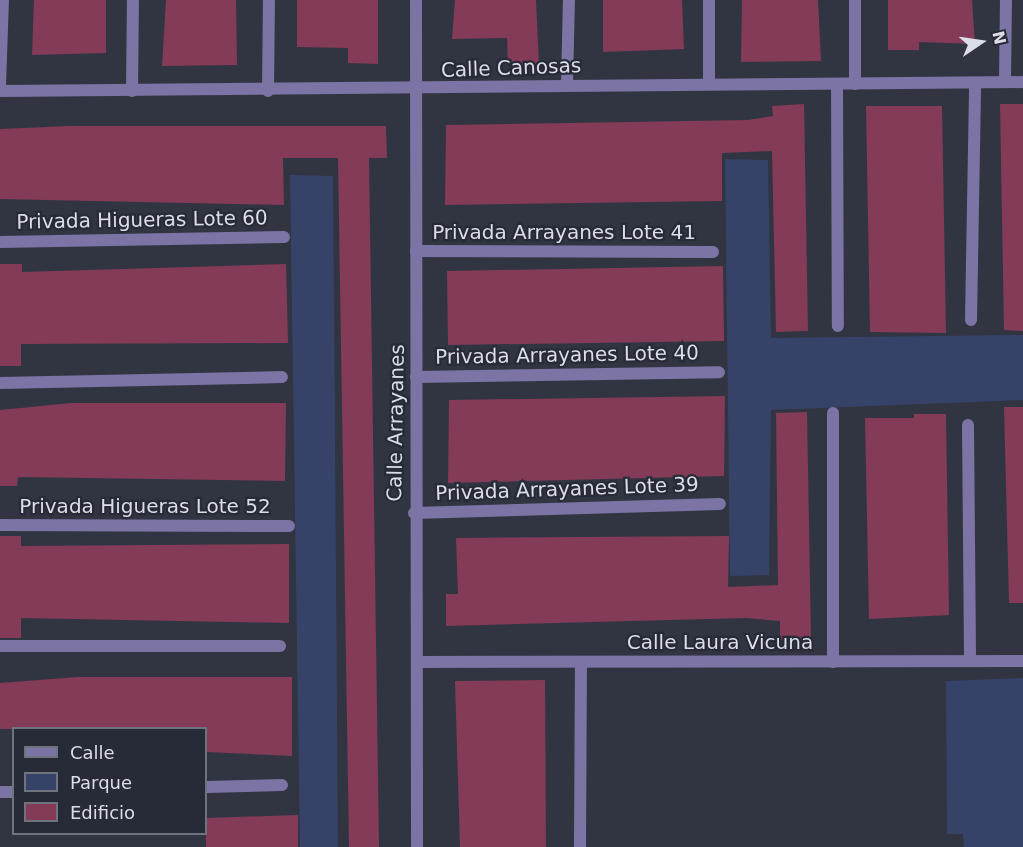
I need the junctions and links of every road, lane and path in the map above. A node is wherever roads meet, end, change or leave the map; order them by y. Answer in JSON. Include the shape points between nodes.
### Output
{"nodes":[{"id":1,"x":3,"y":0,"type":"edge"},
{"id":2,"x":133,"y":0,"type":"edge"},
{"id":3,"x":269,"y":0,"type":"edge"},
{"id":4,"x":416,"y":0,"type":"edge"},
{"id":5,"x":569,"y":0,"type":"edge"},
{"id":6,"x":709,"y":0,"type":"edge"},
{"id":7,"x":855,"y":0,"type":"edge"},
{"id":8,"x":1006,"y":0,"type":"edge"},
{"id":9,"x":1005,"y":81,"type":"junction"},
{"id":10,"x":1023,"y":82,"type":"edge"},
{"id":11,"x":709,"y":83,"type":"junction"},
{"id":12,"x":975,"y":83,"type":"junction"},
{"id":13,"x":855,"y":84,"type":"junction"},
{"id":14,"x":0,"y":85,"type":"edge"},
{"id":15,"x":567,"y":85,"type":"junction"},
{"id":16,"x":837,"y":85,"type":"junction"},
{"id":17,"x":132,"y":91,"type":"junction"},
{"id":18,"x":268,"y":91,"type":"junction"},
{"id":19,"x":416,"y":91,"type":"junction"},
{"id":20,"x":0,"y":92,"type":"edge"},
{"id":21,"x":284,"y":237,"type":"dead end"},
{"id":22,"x":0,"y":242,"type":"edge"},
{"id":23,"x":416,"y":251,"type":"junction"},
{"id":24,"x":713,"y":252,"type":"dead end"},
{"id":25,"x":971,"y":320,"type":"dead end"},
{"id":26,"x":838,"y":327,"type":"dead end"},
{"id":27,"x":719,"y":372,"type":"dead end"},
{"id":28,"x":282,"y":376,"type":"dead end"},
{"id":29,"x":416,"y":377,"type":"junction"},
{"id":30,"x":0,"y":383,"type":"edge"},
{"id":31,"x":833,"y":413,"type":"dead end"},
{"id":32,"x":968,"y":425,"type":"dead end"},
{"id":33,"x":720,"y":504,"type":"dead end"},
{"id":34,"x":414,"y":513,"type":"junction"},
{"id":35,"x":0,"y":525,"type":"edge"},
{"id":36,"x":289,"y":526,"type":"dead end"},
{"id":37,"x":0,"y":646,"type":"edge"},
{"id":38,"x":280,"y":646,"type":"dead end"},
{"id":39,"x":1023,"y":661,"type":"edge"},
{"id":40,"x":417,"y":662,"type":"junction"},
{"id":41,"x":581,"y":662,"type":"junction"},
{"id":42,"x":833,"y":662,"type":"junction"},
{"id":43,"x":970,"y":662,"type":"junction"},
{"id":44,"x":282,"y":785,"type":"dead end"},
{"id":45,"x":207,"y":787,"type":"edge"},
{"id":46,"x":417,"y":847,"type":"edge"},
{"id":47,"x":580,"y":847,"type":"edge"}],
"edges":[{"from":1,"to":14,"type":"street"},
{"from":2,"to":17,"type":"street"},
{"from":3,"to":18,"type":"street"},
{"from":4,"to":19,"type":"street","name":"Calle Arrayanes"},
{"from":5,"to":15,"type":"street"},
{"from":6,"to":11,"type":"street"},
{"from":7,"to":13,"type":"street"},
{"from":8,"to":9,"type":"street"},
{"from":9,"to":10,"type":"street","name":"Calle Canosas"},
{"from":9,"to":12,"type":"street","name":"Calle Canosas"},
{"from":11,"to":15,"type":"street","name":"Calle Canosas"},
{"from":11,"to":16,"type":"street","name":"Calle Canosas"},
{"from":12,"to":13,"type":"street","name":"Calle Canosas"},
{"from":12,"to":25,"type":"street"},
{"from":13,"to":16,"type":"street","name":"Calle Canosas"},
{"from":15,"to":19,"type":"street","name":"Calle Canosas"},
{"from":16,"to":26,"type":"street"},
{"from":17,"to":18,"type":"street","name":"Calle Canosas"},
{"from":17,"to":20,"type":"street","name":"Calle Canosas"},
{"from":18,"to":19,"type":"street","name":"Calle Canosas"},
{"from":19,"to":23,"type":"street","name":"Calle Arrayanes"},
{"from":21,"to":22,"type":"street","name":"Privada Higueras Lote 60"},
{"from":23,"to":24,"type":"street","name":"Privada Arrayanes Lote 41"},
{"from":23,"to":29,"type":"street","name":"Calle Arrayanes"},
{"from":27,"to":29,"type":"street","name":"Privada Arrayanes Lote 40"},
{"from":28,"to":30,"type":"street"},
{"from":29,"to":34,"type":"street","name":"Calle Arrayanes"},
{"from":31,"to":42,"type":"street"},
{"from":32,"to":43,"type":"street"},
{"from":33,"to":34,"type":"street","name":"Privada Arrayanes Lote 39"},
{"from":34,"to":40,"type":"street","name":"Calle Arrayanes"},
{"from":35,"to":36,"type":"street","name":"Privada Higueras Lote 52"},
{"from":37,"to":38,"type":"street"},
{"from":39,"to":43,"type":"street","name":"Calle Laura Vicuna"},
{"from":40,"to":41,"type":"street","name":"Calle Laura Vicuna"},
{"from":40,"to":46,"type":"street","name":"Calle Arrayanes"},
{"from":41,"to":42,"type":"street","name":"Calle Laura Vicuna"},
{"from":41,"to":47,"type":"street"},
{"from":42,"to":43,"type":"street","name":"Calle Laura Vicuna"},
{"from":44,"to":45,"type":"street"}]}
